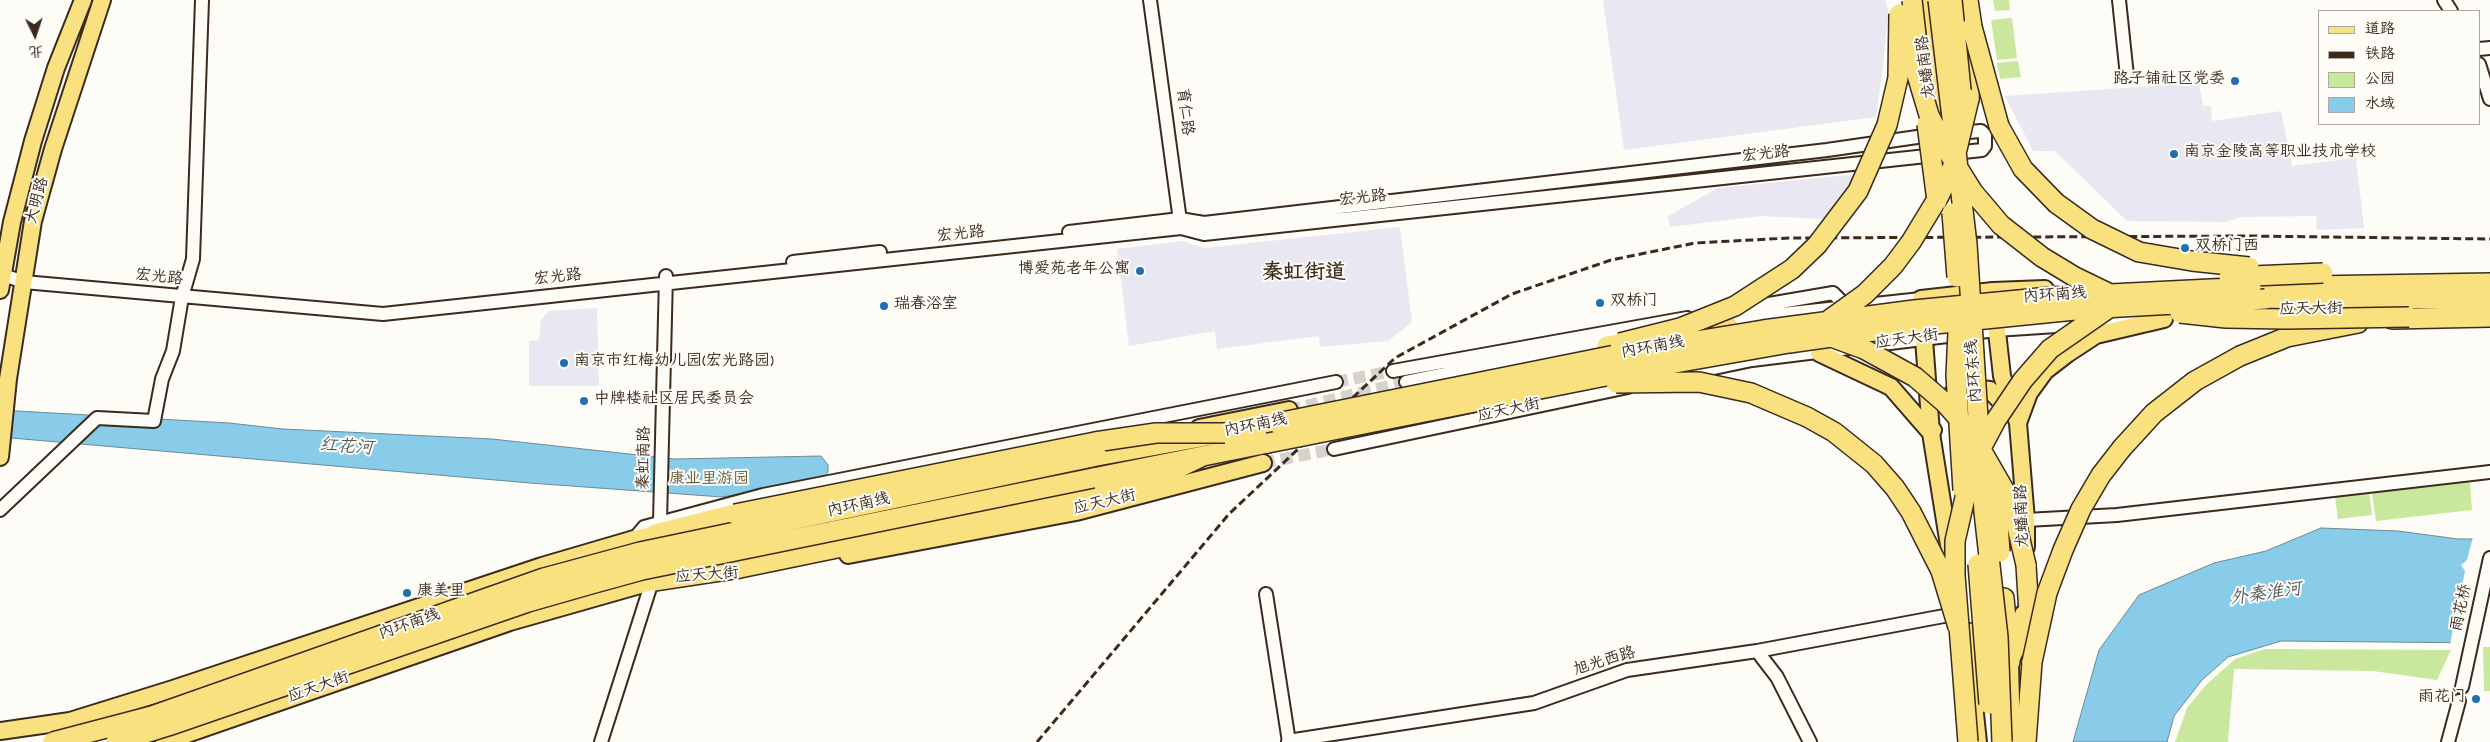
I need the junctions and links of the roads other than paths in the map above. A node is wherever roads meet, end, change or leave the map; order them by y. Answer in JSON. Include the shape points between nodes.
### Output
{"nodes":[{"id":1,"x":83,"y":0,"type":"edge"},
{"id":2,"x":102,"y":0,"type":"edge"},
{"id":3,"x":202,"y":0,"type":"edge"},
{"id":4,"x":1150,"y":0,"type":"edge"},
{"id":5,"x":1912,"y":0,"type":"edge"},
{"id":6,"x":1920,"y":0,"type":"edge"},
{"id":7,"x":1929,"y":0,"type":"edge"},
{"id":8,"x":1938,"y":0,"type":"edge"},
{"id":9,"x":1945,"y":0,"type":"edge"},
{"id":10,"x":1952,"y":0,"type":"edge"},
{"id":11,"x":1968,"y":0,"type":"edge"},
{"id":12,"x":2119,"y":0,"type":"edge"},
{"id":13,"x":1898,"y":7,"type":"edge"},
{"id":14,"x":1972,"y":27,"type":"junction"},
{"id":15,"x":2480,"y":67,"type":"edge"},
{"id":16,"x":2128,"y":76,"type":"dead end"},
{"id":17,"x":2490,"y":98,"type":"edge"},
{"id":18,"x":1958,"y":133,"type":"junction"},
{"id":19,"x":1930,"y":136,"type":"junction"},
{"id":20,"x":1926,"y":155,"type":"junction"},
{"id":21,"x":1181,"y":224,"type":"junction"},
{"id":22,"x":1961,"y":245,"type":"junction"},
{"id":23,"x":2490,"y":272,"type":"edge"},
{"id":24,"x":2323,"y":273,"type":"junction"},
{"id":25,"x":24,"y":277,"type":"junction"},
{"id":26,"x":2490,"y":279,"type":"edge"},
{"id":27,"x":1,"y":280,"type":"edge"},
{"id":28,"x":666,"y":280,"type":"junction"},
{"id":29,"x":2490,"y":284,"type":"edge"},
{"id":30,"x":1993,"y":291,"type":"junction"},
{"id":31,"x":183,"y":294,"type":"junction"},
{"id":32,"x":1965,"y":296,"type":"junction"},
{"id":33,"x":1921,"y":299,"type":"junction"},
{"id":34,"x":2490,"y":299,"type":"edge"},
{"id":35,"x":1846,"y":306,"type":"junction"},
{"id":36,"x":2490,"y":309,"type":"edge"},
{"id":37,"x":2286,"y":310,"type":"joint"},
{"id":38,"x":2409,"y":317,"type":"junction"},
{"id":39,"x":2490,"y":317,"type":"edge"},
{"id":40,"x":2164,"y":319,"type":"junction"},
{"id":41,"x":1996,"y":330,"type":"junction"},
{"id":42,"x":1925,"y":338,"type":"junction"},
{"id":43,"x":1607,"y":346,"type":"junction"},
{"id":44,"x":1819,"y":353,"type":"junction"},
{"id":45,"x":1393,"y":371,"type":"tunnel mouth"},
{"id":46,"x":1336,"y":382,"type":"tunnel mouth"},
{"id":47,"x":1406,"y":382,"type":"tunnel mouth"},
{"id":48,"x":1616,"y":383,"type":"junction"},
{"id":49,"x":1283,"y":416,"type":"junction"},
{"id":50,"x":2018,"y":423,"type":"junction"},
{"id":51,"x":1225,"y":432,"type":"junction"},
{"id":52,"x":1931,"y":433,"type":"junction"},
{"id":53,"x":1268,"y":443,"type":"junction"},
{"id":54,"x":1334,"y":449,"type":"tunnel mouth"},
{"id":55,"x":0,"y":454,"type":"edge"},
{"id":56,"x":1203,"y":456,"type":"junction"},
{"id":57,"x":1263,"y":462,"type":"tunnel mouth"},
{"id":58,"x":2490,"y":472,"type":"edge"},
{"id":59,"x":0,"y":510,"type":"edge"},
{"id":60,"x":2026,"y":520,"type":"junction"},
{"id":61,"x":659,"y":523,"type":"junction"},
{"id":62,"x":2490,"y":558,"type":"edge"},
{"id":63,"x":654,"y":581,"type":"junction"},
{"id":64,"x":1266,"y":594,"type":"dead end"},
{"id":65,"x":1964,"y":624,"type":"junction"},
{"id":66,"x":1757,"y":651,"type":"junction"},
{"id":67,"x":2010,"y":662,"type":"junction"},
{"id":68,"x":2032,"y":662,"type":"junction"},
{"id":69,"x":2462,"y":687,"type":"dead end"},
{"id":70,"x":2459,"y":701,"type":"dead end"},
{"id":71,"x":1975,"y":707,"type":"joint"},
{"id":72,"x":0,"y":732,"type":"edge"},
{"id":73,"x":53,"y":742,"type":"edge"},
{"id":74,"x":116,"y":742,"type":"edge"},
{"id":75,"x":164,"y":742,"type":"edge"},
{"id":76,"x":601,"y":742,"type":"edge"},
{"id":77,"x":1288,"y":742,"type":"edge"},
{"id":78,"x":1810,"y":742,"type":"edge"},
{"id":79,"x":1968,"y":742,"type":"edge"},
{"id":80,"x":1978,"y":742,"type":"edge"},
{"id":81,"x":1990,"y":742,"type":"edge"},
{"id":82,"x":2002,"y":742,"type":"edge"},
{"id":83,"x":2012,"y":742,"type":"edge"},
{"id":84,"x":2026,"y":742,"type":"edge"},
{"id":85,"x":2448,"y":742,"type":"edge"}],
"edges":[{"from":1,"to":27,"type":"main road","via":[[56,68],[33,141]]},
{"from":2,"to":25,"type":"main road","name":"大明路","via":[[32,221]]},
{"from":3,"to":31,"type":"street","via":[[193,259]]},
{"from":4,"to":21,"type":"street","name":"育仁路"},
{"from":5,"to":22,"type":"highway","bridge":true,"via":[[1940,222]]},
{"from":6,"to":19,"type":"street","name":"龙蟠南路"},
{"from":7,"to":22,"type":"highway","name":"内环东线","bridge":true},
{"from":8,"to":22,"type":"highway","name":"内环东线","bridge":true},
{"from":9,"to":18,"type":"street","name":"龙蟠南路"},
{"from":10,"to":22,"type":"highway","bridge":true,"via":[[1976,217]]},
{"from":11,"to":14,"type":"highway"},
{"from":12,"to":16,"type":"street"},
{"from":13,"to":38,"type":"highway","bridge":true,"via":[[1929,115],[1973,192],[2001,225],[2066,272],[2117,297],[2168,311],[2226,318]]},
{"from":13,"to":43,"type":"highway","bridge":true,"via":[[1898,78],[1887,125],[1858,191],[1817,245],[1792,269],[1735,306],[1680,328]]},
{"from":14,"to":24,"type":"highway","bridge":true,"via":[[1999,126],[2024,169],[2056,203],[2092,229],[2139,252],[2192,261]]},
{"from":14,"to":48,"type":"highway","bridge":true,"via":[[1969,100],[1953,166],[1911,242],[1865,294],[1836,316],[1748,356],[1696,370]]},
{"from":15,"to":17,"type":"street"},
{"from":18,"to":19,"type":"street","name":"宏光路"},
{"from":18,"to":20,"type":"street","name":"宏光路","via":[[1981,131],[1985,135],[1985,146],[1982,150]]},
{"from":19,"to":20,"type":"street","name":"龙蟠南路"},
{"from":19,"to":21,"type":"street","name":"宏光路"},
{"from":20,"to":21,"type":"street","name":"宏光路","via":[[1204,234]]},
{"from":21,"to":28,"type":"street","name":"宏光路"},
{"from":22,"to":32,"type":"highway","name":"内环东线","bridge":true},
{"from":23,"to":24,"type":"highway"},
{"from":24,"to":65,"type":"highway","bridge":true,"via":[[2254,274],[2161,286],[2108,308],[2050,349],[2023,380],[1996,420],[1979,452],[1970,480],[1955,542]]},
{"from":25,"to":27,"type":"street","name":"宏光路"},
{"from":25,"to":31,"type":"street","name":"宏光路"},
{"from":25,"to":55,"type":"main road","name":"大明路"},
{"from":26,"to":30,"type":"main road","name":"应天大街"},
{"from":28,"to":31,"type":"street","name":"宏光路","via":[[383,308]]},
{"from":28,"to":61,"type":"street","name":"秦虹南路"},
{"from":29,"to":49,"type":"highway","name":"内环南线","bridge":true,"via":[[2232,288],[2050,297],[1914,310],[1635,351]]},
{"from":30,"to":33,"type":"main road","name":"应天大街"},
{"from":30,"to":41,"type":"main road","name":"龙蟠南路"},
{"from":31,"to":59,"type":"street","via":[[173,351],[162,379],[154,421],[98,418]]},
{"from":32,"to":65,"type":"highway","bridge":true,"via":[[1956,375]]},
{"from":32,"to":67,"type":"highway","bridge":true,"via":[[1984,350]]},
{"from":32,"to":81,"type":"highway","name":"内环东线","bridge":true},
{"from":32,"to":82,"type":"highway","name":"内环东线","bridge":true,"via":[[1976,369],[1984,512],[1998,638]]},
{"from":33,"to":35,"type":"street","name":"应天大街"},
{"from":33,"to":42,"type":"main road"},
{"from":34,"to":53,"type":"highway","name":"内环南线","bridge":true,"via":[[2265,299],[2085,309],[1895,328],[1641,369]]},
{"from":35,"to":45,"type":"street","via":[[1833,293]]},
{"from":35,"to":47,"type":"street","name":"应天大街","via":[[1704,322]]},
{"from":36,"to":37,"type":"main road","name":"应天大街"},
{"from":37,"to":40,"type":"street","name":"应天大街"},
{"from":38,"to":39,"type":"highway"},
{"from":38,"to":68,"type":"highway","bridge":true,"via":[[2287,337],[2240,356],[2195,381],[2154,413],[2101,475],[2081,509],[2048,593]]},
{"from":40,"to":41,"type":"street","name":"应天大街"},
{"from":40,"to":50,"type":"main road","via":[[2096,335],[2067,354],[2045,371],[2029,393]]},
{"from":41,"to":42,"type":"street","name":"应天大街"},
{"from":41,"to":50,"type":"main road","name":"龙蟠南路","via":[[2002,376]]},
{"from":42,"to":44,"type":"street","name":"应天大街"},
{"from":42,"to":52,"type":"main road"},
{"from":43,"to":49,"type":"highway","bridge":true,"via":[[1340,400]]},
{"from":43,"to":68,"type":"highway","bridge":true,"via":[[1728,326],[1775,325],[1820,333],[1864,349],[1915,378],[1945,403],[1972,434],[2006,493],[2026,565]]},
{"from":44,"to":52,"type":"main road","via":[[1891,387]]},
{"from":44,"to":54,"type":"street","name":"应天大街","via":[[1752,360]]},
{"from":46,"to":61,"type":"street","via":[[763,495]]},
{"from":48,"to":53,"type":"highway","bridge":true,"via":[[1321,442]]},
{"from":48,"to":65,"type":"highway","bridge":true,"via":[[1699,382],[1751,393],[1834,432],[1874,464],[1912,512]]},
{"from":49,"to":51,"type":"highway","name":"内环南线"},
{"from":49,"to":61,"type":"main road","via":[[736,521]]},
{"from":50,"to":52,"type":"main road","via":[[1990,390],[1973,388],[1953,392],[1941,408]]},
{"from":50,"to":60,"type":"main road","name":"龙蟠南路"},
{"from":51,"to":61,"type":"highway","bridge":true,"via":[[1156,433],[1094,442],[734,514]]},
{"from":51,"to":73,"type":"highway","name":"内环南线","bridge":true,"via":[[631,555],[544,578],[152,716]]},
{"from":52,"to":65,"type":"main road"},
{"from":53,"to":56,"type":"highway","name":"内环南线"},
{"from":56,"to":63,"type":"highway","via":[[1143,485],[740,568]]},
{"from":56,"to":74,"type":"highway","name":"内环南线","bridge":true,"via":[[625,575],[528,602]]},
{"from":57,"to":63,"type":"main road","name":"应天大街","via":[[1076,512],[741,575]]},
{"from":58,"to":60,"type":"street","via":[[2117,515]]},
{"from":60,"to":67,"type":"main road","name":"龙蟠南路","via":[[2021,638]]},
{"from":61,"to":63,"type":"street","name":"秦虹南路"},
{"from":61,"to":72,"type":"main road","via":[[634,539],[542,566],[173,689],[70,721]]},
{"from":62,"to":69,"type":"street","name":"雨花桥"},
{"from":63,"to":75,"type":"main road","name":"应天大街","via":[[510,622]]},
{"from":63,"to":76,"type":"street"},
{"from":64,"to":77,"type":"street"},
{"from":65,"to":66,"type":"street","name":"旭光西路"},
{"from":65,"to":71,"type":"highway"},
{"from":65,"to":79,"type":"highway","bridge":true},
{"from":66,"to":77,"type":"street","name":"旭光西路","via":[[1627,670],[1534,703]]},
{"from":66,"to":78,"type":"street","via":[[1777,677]]},
{"from":67,"to":83,"type":"main road","name":"龙蟠南路"},
{"from":68,"to":84,"type":"highway"},
{"from":70,"to":85,"type":"street"},
{"from":71,"to":80,"type":"main road"}]}
